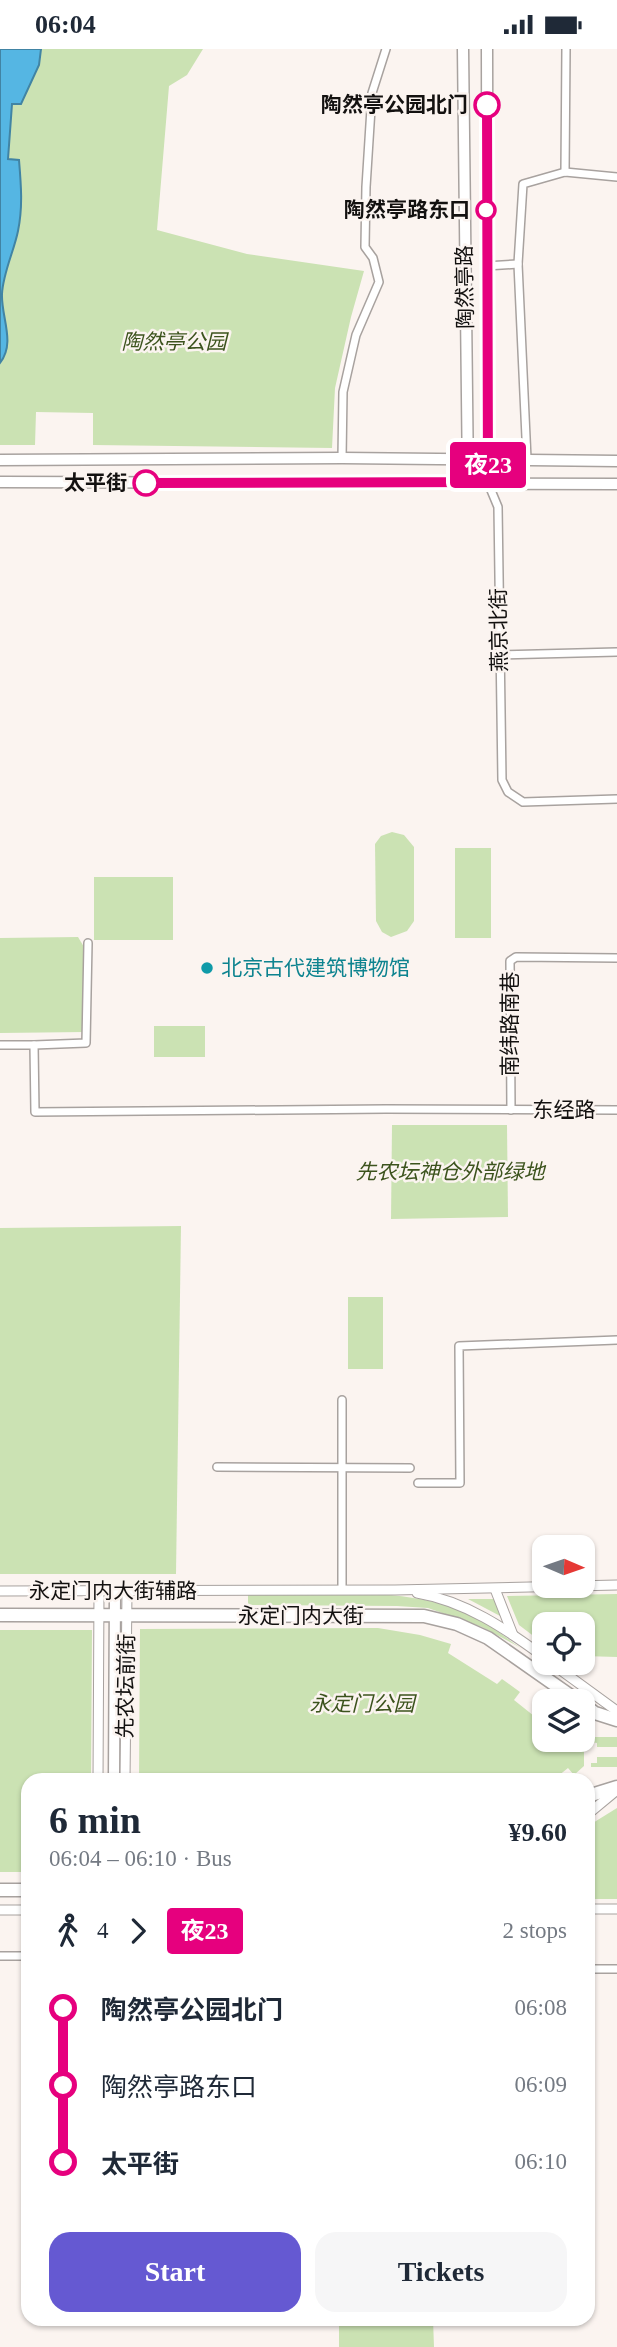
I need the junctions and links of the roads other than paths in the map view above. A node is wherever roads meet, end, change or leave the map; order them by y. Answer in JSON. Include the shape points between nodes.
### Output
{"nodes":[{"id":1,"x":386,"y":49,"type":"edge"},
{"id":2,"x":463,"y":49,"type":"edge"},
{"id":3,"x":487,"y":49,"type":"edge"},
{"id":4,"x":566,"y":49,"type":"edge"},
{"id":5,"x":565,"y":171,"type":"junction"},
{"id":6,"x":617,"y":177,"type":"edge"},
{"id":7,"x":518,"y":264,"type":"junction"},
{"id":8,"x":486,"y":266,"type":"junction"},
{"id":9,"x":342,"y":458,"type":"junction"},
{"id":10,"x":468,"y":459,"type":"junction"},
{"id":11,"x":488,"y":459,"type":"junction"},
{"id":12,"x":527,"y":459,"type":"junction"},
{"id":13,"x":0,"y":460,"type":"edge"},
{"id":14,"x":617,"y":461,"type":"edge"},
{"id":15,"x":0,"y":482,"type":"edge"},
{"id":16,"x":468,"y":482,"type":"junction"},
{"id":17,"x":488,"y":482,"type":"junction"},
{"id":18,"x":617,"y":484,"type":"edge"},
{"id":19,"x":617,"y":652,"type":"edge"},
{"id":20,"x":499,"y":655,"type":"junction"},
{"id":21,"x":617,"y":799,"type":"edge"},
{"id":22,"x":88,"y":943,"type":"dead end"},
{"id":23,"x":617,"y":958,"type":"edge"},
{"id":24,"x":0,"y":1045,"type":"edge"},
{"id":25,"x":34,"y":1045,"type":"junction"},
{"id":26,"x":511,"y":1110,"type":"junction"},
{"id":27,"x":617,"y":1110,"type":"edge"},
{"id":28,"x":617,"y":1340,"type":"edge"},
{"id":29,"x":342,"y":1400,"type":"dead end"},
{"id":30,"x":217,"y":1467,"type":"dead end"},
{"id":31,"x":342,"y":1468,"type":"junction"},
{"id":32,"x":410,"y":1468,"type":"dead end"},
{"id":33,"x":418,"y":1483,"type":"dead end"},
{"id":34,"x":617,"y":1585,"type":"edge"},
{"id":35,"x":495,"y":1588,"type":"junction"},
{"id":36,"x":342,"y":1589,"type":"junction"},
{"id":37,"x":395,"y":1590,"type":"junction"},
{"id":38,"x":0,"y":1591,"type":"edge"},
{"id":39,"x":127,"y":1591,"type":"junction"},
{"id":40,"x":107,"y":1592,"type":"junction"},
{"id":41,"x":0,"y":1615,"type":"edge"},
{"id":42,"x":112,"y":1615,"type":"junction"},
{"id":43,"x":513,"y":1635,"type":"junction"},
{"id":44,"x":532,"y":1648,"type":"edge"},
{"id":45,"x":568,"y":1675,"type":"edge"},
{"id":46,"x":561,"y":1689,"type":"edge"},
{"id":47,"x":617,"y":1711,"type":"edge"},
{"id":48,"x":595,"y":1713,"type":"edge"},
{"id":49,"x":617,"y":1720,"type":"edge"},
{"id":50,"x":99,"y":1773,"type":"edge"},
{"id":51,"x":107,"y":1773,"type":"edge"},
{"id":52,"x":114,"y":1773,"type":"edge"},
{"id":53,"x":124,"y":1773,"type":"edge"},
{"id":54,"x":617,"y":1788,"type":"edge"},
{"id":55,"x":595,"y":1794,"type":"edge"},
{"id":56,"x":595,"y":1808,"type":"edge"},
{"id":57,"x":0,"y":1890,"type":"edge"},
{"id":58,"x":21,"y":1890,"type":"edge"},
{"id":59,"x":595,"y":1909,"type":"edge"},
{"id":60,"x":617,"y":1909,"type":"edge"},
{"id":61,"x":0,"y":1910,"type":"edge"},
{"id":62,"x":21,"y":1910,"type":"edge"},
{"id":63,"x":0,"y":1956,"type":"edge"},
{"id":64,"x":21,"y":1956,"type":"edge"},
{"id":65,"x":595,"y":1969,"type":"edge"},
{"id":66,"x":617,"y":1969,"type":"edge"}],
"edges":[{"from":1,"to":9,"type":"street","via":[[372,93],[366,187],[365,247],[379,282],[356,335],[343,393]]},
{"from":2,"to":10,"type":"main road","name":"陶然亭路"},
{"from":3,"to":8,"type":"main road","name":"陶然亭路"},
{"from":4,"to":5,"type":"street"},
{"from":5,"to":6,"type":"street"},
{"from":5,"to":7,"type":"street","via":[[523,184]]},
{"from":7,"to":8,"type":"street"},
{"from":7,"to":12,"type":"street"},
{"from":8,"to":11,"type":"main road","name":"陶然亭路"},
{"from":9,"to":10,"type":"main road"},
{"from":9,"to":13,"type":"main road"},
{"from":10,"to":11,"type":"main road"},
{"from":10,"to":16,"type":"main road","name":"陶然亭路"},
{"from":11,"to":12,"type":"main road"},
{"from":11,"to":17,"type":"main road","name":"陶然亭路"},
{"from":12,"to":14,"type":"main road"},
{"from":15,"to":16,"type":"main road"},
{"from":16,"to":17,"type":"main road"},
{"from":17,"to":18,"type":"main road"},
{"from":17,"to":20,"type":"street","name":"燕京北街","via":[[498,507]]},
{"from":19,"to":20,"type":"street"},
{"from":20,"to":21,"type":"street","name":"燕京北街","via":[[502,780],[508,792],[523,802]]},
{"from":22,"to":25,"type":"street","via":[[86,1043]]},
{"from":23,"to":26,"type":"street","name":"南纬路南巷","via":[[516,957],[510,961]]},
{"from":24,"to":25,"type":"street"},
{"from":25,"to":26,"type":"street","name":"东经路","via":[[35,1112]]},
{"from":26,"to":27,"type":"street","name":"东经路"},
{"from":28,"to":33,"type":"street","via":[[459,1346],[460,1483]]},
{"from":29,"to":31,"type":"street"},
{"from":30,"to":31,"type":"street"},
{"from":31,"to":32,"type":"street"},
{"from":31,"to":36,"type":"street"},
{"from":34,"to":35,"type":"street"},
{"from":35,"to":37,"type":"street"},
{"from":35,"to":43,"type":"street"},
{"from":36,"to":37,"type":"street","name":"永定门内大街辅路"},
{"from":36,"to":39,"type":"street","name":"永定门内大街辅路"},
{"from":37,"to":43,"type":"street","via":[[459,1605]]},
{"from":38,"to":40,"type":"street","name":"永定门内大街辅路"},
{"from":39,"to":40,"type":"street","name":"永定门内大街辅路"},
{"from":39,"to":42,"type":"street","name":"先农坛前街"},
{"from":40,"to":42,"type":"main road","name":"先农坛前街"},
{"from":40,"to":42,"type":"street","name":"先农坛前街"},
{"from":41,"to":42,"type":"main road","name":"永定门内大街"},
{"from":42,"to":46,"type":"main road","name":"永定门内大街","via":[[424,1616],[488,1637]]},
{"from":42,"to":50,"type":"street","name":"先农坛前街"},
{"from":42,"to":51,"type":"main road","name":"先农坛前街"},
{"from":42,"to":52,"type":"main road","name":"先农坛前街"},
{"from":42,"to":53,"type":"street","name":"先农坛前街"},
{"from":43,"to":44,"type":"street"},
{"from":45,"to":47,"type":"street"},
{"from":48,"to":49,"type":"main road"},
{"from":54,"to":55,"type":"main road"},
{"from":54,"to":56,"type":"street"},
{"from":57,"to":58,"type":"main road"},
{"from":59,"to":60,"type":"street"},
{"from":61,"to":62,"type":"street"},
{"from":63,"to":64,"type":"street"},
{"from":65,"to":66,"type":"street"}]}
